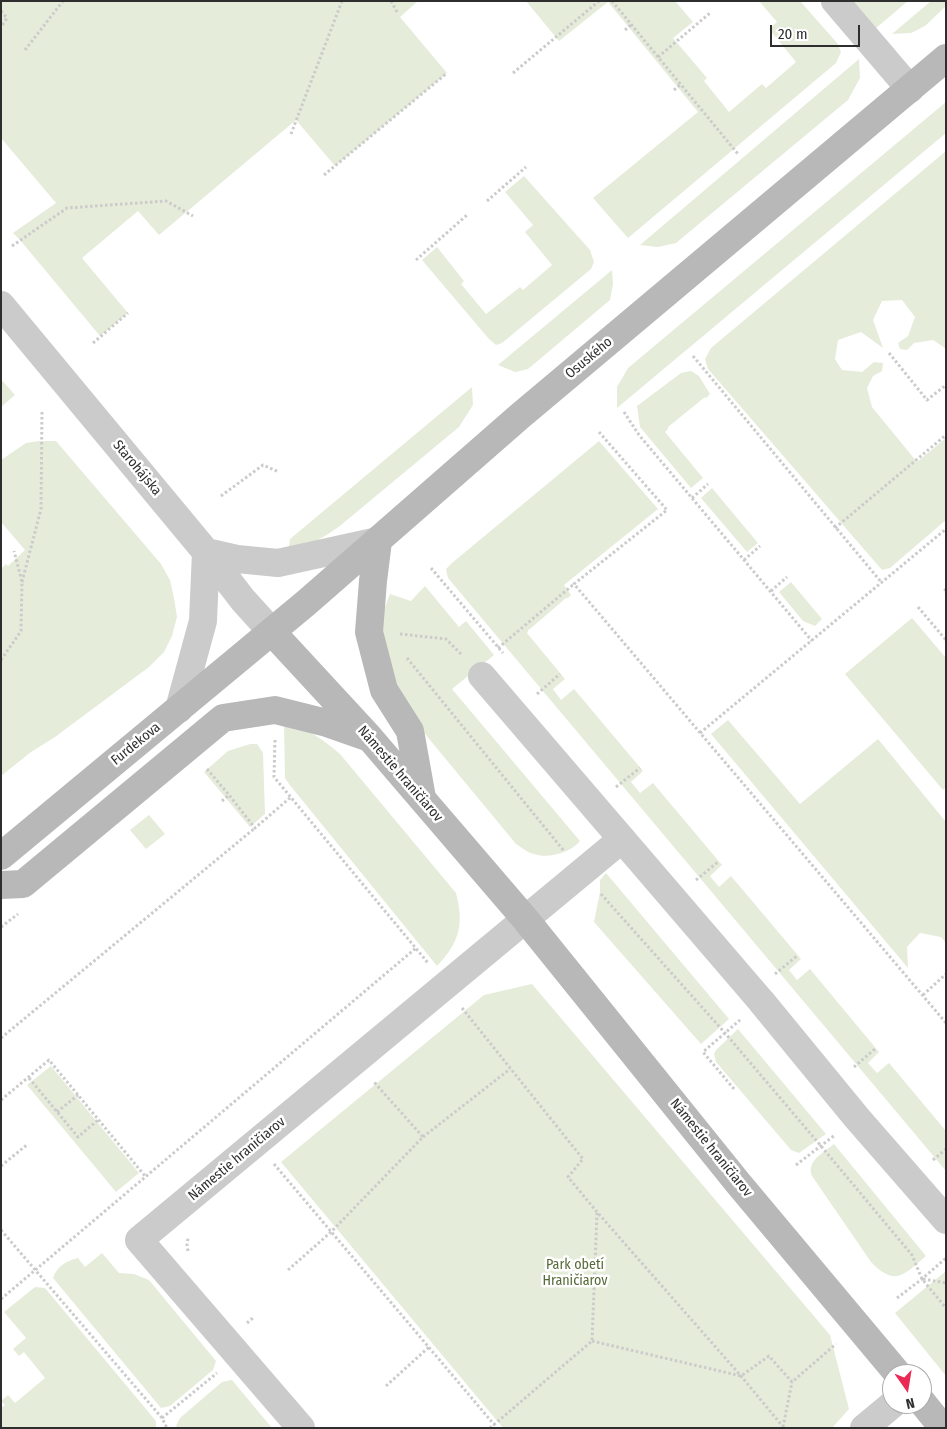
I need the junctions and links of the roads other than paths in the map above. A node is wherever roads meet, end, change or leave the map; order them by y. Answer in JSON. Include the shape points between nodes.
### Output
{"nodes":[{"id":1,"x":835,"y":1,"type":"edge"},
{"id":2,"x":946,"y":58,"type":"edge"},
{"id":3,"x":910,"y":89,"type":"junction"},
{"id":4,"x":1,"y":305,"type":"edge"},
{"id":5,"x":378,"y":541,"type":"junction"},
{"id":6,"x":206,"y":552,"type":"junction"},
{"id":7,"x":272,"y":632,"type":"junction"},
{"id":8,"x":482,"y":676,"type":"road end"},
{"id":9,"x":179,"y":709,"type":"junction"},
{"id":10,"x":369,"y":737,"type":"junction"},
{"id":11,"x":422,"y":800,"type":"junction"},
{"id":12,"x":622,"y":839,"type":"junction"},
{"id":13,"x":1,"y":856,"type":"edge"},
{"id":14,"x":1,"y":884,"type":"edge"},
{"id":15,"x":526,"y":920,"type":"junction"},
{"id":16,"x":946,"y":1220,"type":"edge"},
{"id":17,"x":890,"y":1364,"type":"edge"},
{"id":18,"x":882,"y":1413,"type":"edge"},
{"id":19,"x":932,"y":1414,"type":"edge"},
{"id":20,"x":301,"y":1428,"type":"edge"},
{"id":21,"x":864,"y":1428,"type":"edge"},
{"id":22,"x":943,"y":1428,"type":"edge"}],
"edges":[{"from":1,"to":3,"type":"street"},
{"from":2,"to":3,"type":"street","name":"Osuského"},
{"from":3,"to":5,"type":"street","name":"Osuského","via":[[527,410]]},
{"from":4,"to":6,"type":"street","name":"Starohájska"},
{"from":5,"to":6,"type":"street","via":[[278,563]]},
{"from":5,"to":7,"type":"street","name":"Osuského"},
{"from":5,"to":11,"type":"street","via":[[369,632],[384,690],[410,731]]},
{"from":6,"to":7,"type":"street","name":"Starohájska"},
{"from":6,"to":9,"type":"street","via":[[203,621]]},
{"from":7,"to":9,"type":"street","name":"Furdekova"},
{"from":7,"to":10,"type":"street","name":"Námestie hraničiarov"},
{"from":8,"to":12,"type":"street"},
{"from":9,"to":13,"type":"street","name":"Furdekova"},
{"from":10,"to":11,"type":"street","name":"Námestie hraničiarov"},
{"from":10,"to":14,"type":"street","via":[[275,710],[223,718],[23,884]]},
{"from":11,"to":15,"type":"street","name":"Námestie hraničiarov"},
{"from":12,"to":15,"type":"street","name":"Námestie hraničiarov"},
{"from":12,"to":16,"type":"street"},
{"from":15,"to":17,"type":"street","name":"Námestie hraničiarov","via":[[738,1183]]},
{"from":15,"to":20,"type":"street","name":"Námestie hraničiarov","via":[[139,1240]]},
{"from":18,"to":21,"type":"street"},
{"from":19,"to":22,"type":"street"}]}
